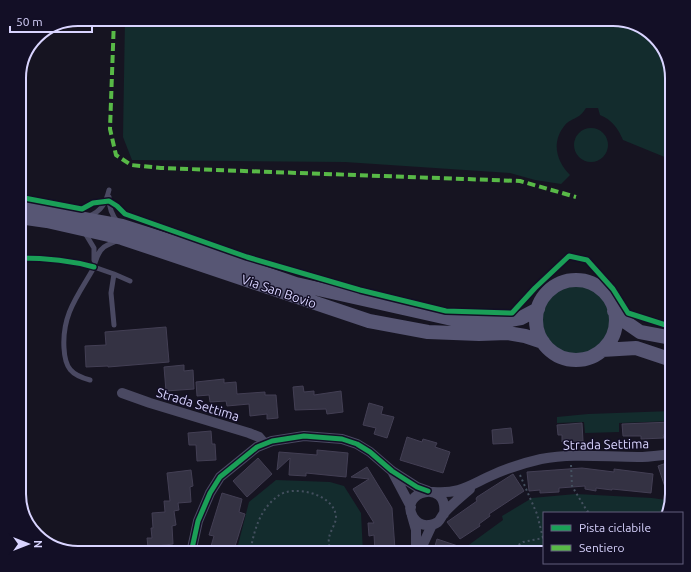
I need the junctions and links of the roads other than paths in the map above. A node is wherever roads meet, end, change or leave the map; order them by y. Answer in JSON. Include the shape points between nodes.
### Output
{"nodes":[{"id":1,"x":26,"y":209,"type":"edge"},
{"id":2,"x":26,"y":218,"type":"edge"},
{"id":3,"x":82,"y":224,"type":"junction"},
{"id":4,"x":122,"y":232,"type":"junction"},
{"id":5,"x":94,"y":267,"type":"junction"},
{"id":6,"x":114,"y":274,"type":"junction"},
{"id":7,"x":130,"y":281,"type":"dead end"},
{"id":8,"x":538,"y":309,"type":"junction"},
{"id":9,"x":614,"y":311,"type":"junction"},
{"id":10,"x":114,"y":325,"type":"dead end"},
{"id":11,"x":665,"y":337,"type":"edge"},
{"id":12,"x":543,"y":342,"type":"junction"},
{"id":13,"x":602,"y":350,"type":"junction"},
{"id":14,"x":665,"y":358,"type":"edge"},
{"id":15,"x":90,"y":380,"type":"dead end"},
{"id":16,"x":122,"y":393,"type":"dead end"},
{"id":17,"x":265,"y":444,"type":"junction"},
{"id":18,"x":665,"y":455,"type":"edge"},
{"id":19,"x":392,"y":471,"type":"junction"},
{"id":20,"x":473,"y":486,"type":"junction"},
{"id":21,"x":431,"y":492,"type":"junction"},
{"id":22,"x":412,"y":511,"type":"junction"},
{"id":23,"x":444,"y":514,"type":"junction"},
{"id":24,"x":432,"y":524,"type":"junction"},
{"id":25,"x":193,"y":546,"type":"edge"},
{"id":26,"x":416,"y":546,"type":"edge"},
{"id":27,"x":422,"y":546,"type":"edge"}],
"edges":[{"from":1,"to":3,"type":"main road","name":"Via San Bovio"},
{"from":2,"to":3,"type":"main road","name":"Via San Bovio"},
{"from":3,"to":4,"type":"main road","name":"Via San Bovio"},
{"from":3,"to":4,"type":"lane","via":[[101,210],[109,190],[110,209]]},
{"from":3,"to":5,"type":"lane","via":[[94,248]]},
{"from":4,"to":5,"type":"lane","via":[[103,247]]},
{"from":4,"to":8,"type":"main road","name":"Via San Bovio","via":[[182,245],[296,284],[452,319],[504,321],[521,318]]},
{"from":4,"to":12,"type":"main road","name":"Via San Bovio","via":[[369,321],[428,332],[507,334]]},
{"from":5,"to":6,"type":"lane"},
{"from":5,"to":15,"type":"lane","via":[[75,298],[65,321],[63,338],[64,358],[70,371],[78,377]]},
{"from":6,"to":7,"type":"lane"},
{"from":6,"to":10,"type":"lane","via":[[111,293]]},
{"from":8,"to":9,"type":"main road","name":"Via San Bovio","via":[[550,290],[559,284],[574,280],[590,283],[602,290],[611,301]]},
{"from":8,"to":12,"type":"main road","name":"Via San Bovio","via":[[536,323]]},
{"from":9,"to":11,"type":"main road","name":"Via San Bovio","via":[[640,332]]},
{"from":9,"to":13,"type":"main road","name":"Via San Bovio","via":[[616,320],[612,335]]},
{"from":12,"to":13,"type":"main road","name":"Via San Bovio","via":[[550,351],[570,359],[588,358]]},
{"from":13,"to":14,"type":"main road","name":"Via San Bovio","via":[[636,348]]},
{"from":16,"to":17,"type":"street","name":"Strada Settima","via":[[249,433],[259,437]]},
{"from":17,"to":19,"type":"street","name":"Strada Settima","via":[[304,436],[342,439],[370,452]]},
{"from":17,"to":25,"type":"street","name":"Strada Settima","via":[[257,447],[220,478],[210,493],[198,521]]},
{"from":18,"to":20,"type":"street","name":"Strada Settima","via":[[541,459],[488,477]]},
{"from":19,"to":21,"type":"street","name":"Strada Settima"},
{"from":19,"to":22,"type":"street","name":"Strada Settima"},
{"from":20,"to":21,"type":"street","name":"Strada Settima","via":[[446,493]]},
{"from":20,"to":23,"type":"street","name":"Strada Settima"},
{"from":21,"to":22,"type":"street","via":[[423,492],[415,497]]},
{"from":21,"to":23,"type":"street","name":"Strada Settima","via":[[441,499]]},
{"from":22,"to":24,"type":"street","via":[[415,520],[423,525]]},
{"from":22,"to":26,"type":"street","name":"Strada Settima"},
{"from":23,"to":24,"type":"street","name":"Strada Settima"},
{"from":24,"to":27,"type":"street","name":"Strada Settima"}]}
